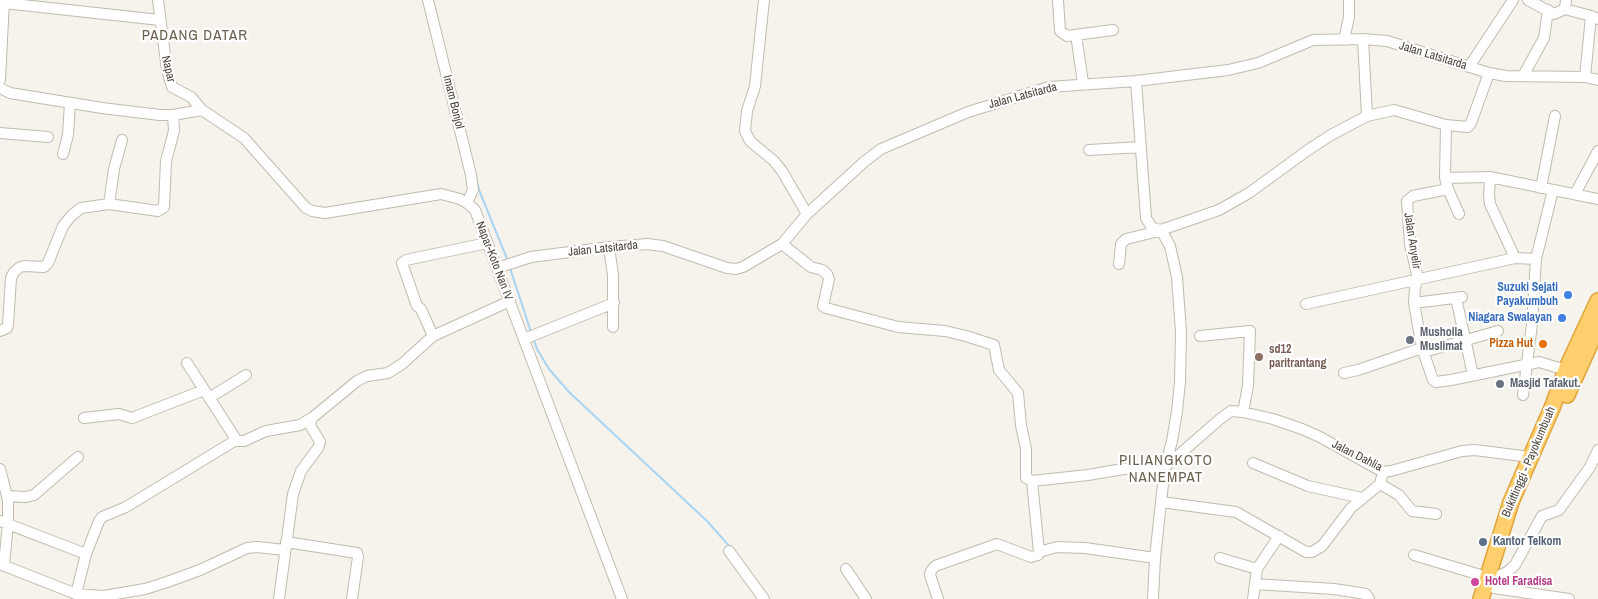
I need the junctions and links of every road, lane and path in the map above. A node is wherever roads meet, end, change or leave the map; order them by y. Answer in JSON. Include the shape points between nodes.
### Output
{"nodes":[{"id":1,"x":158,"y":0,"type":"edge"},
{"id":2,"x":428,"y":0,"type":"edge"},
{"id":3,"x":764,"y":0,"type":"edge"},
{"id":4,"x":1058,"y":0,"type":"edge"},
{"id":5,"x":1349,"y":0,"type":"edge"},
{"id":6,"x":1514,"y":0,"type":"edge"},
{"id":7,"x":1528,"y":0,"type":"edge"},
{"id":8,"x":4,"y":2,"type":"edge"},
{"id":9,"x":1566,"y":4,"type":"edge"},
{"id":10,"x":1548,"y":10,"type":"junction"},
{"id":11,"x":1595,"y":17,"type":"edge"},
{"id":12,"x":160,"y":20,"type":"junction"},
{"id":13,"x":1113,"y":30,"type":"dead end"},
{"id":14,"x":1076,"y":35,"type":"junction"},
{"id":15,"x":1363,"y":39,"type":"junction"},
{"id":16,"x":1344,"y":40,"type":"junction"},
{"id":17,"x":1469,"y":67,"type":"junction"},
{"id":18,"x":1489,"y":73,"type":"junction"},
{"id":19,"x":1524,"y":76,"type":"junction"},
{"id":20,"x":1585,"y":76,"type":"junction"},
{"id":21,"x":0,"y":80,"type":"edge"},
{"id":22,"x":1136,"y":80,"type":"junction"},
{"id":23,"x":1598,"y":80,"type":"edge"},
{"id":24,"x":1083,"y":84,"type":"junction"},
{"id":25,"x":0,"y":88,"type":"edge"},
{"id":26,"x":70,"y":103,"type":"junction"},
{"id":27,"x":202,"y":110,"type":"junction"},
{"id":28,"x":173,"y":115,"type":"junction"},
{"id":29,"x":1366,"y":116,"type":"junction"},
{"id":30,"x":1555,"y":116,"type":"dead end"},
{"id":31,"x":1446,"y":125,"type":"junction"},
{"id":32,"x":0,"y":133,"type":"edge"},
{"id":33,"x":48,"y":137,"type":"dead end"},
{"id":34,"x":122,"y":140,"type":"dead end"},
{"id":35,"x":1141,"y":147,"type":"junction"},
{"id":36,"x":1089,"y":150,"type":"dead end"},
{"id":37,"x":1598,"y":151,"type":"edge"},
{"id":38,"x":63,"y":154,"type":"dead end"},
{"id":39,"x":1490,"y":177,"type":"junction"},
{"id":40,"x":1446,"y":184,"type":"junction"},
{"id":41,"x":1541,"y":188,"type":"junction"},
{"id":42,"x":1552,"y":190,"type":"junction"},
{"id":43,"x":1575,"y":194,"type":"junction"},
{"id":44,"x":1598,"y":199,"type":"edge"},
{"id":45,"x":467,"y":203,"type":"junction"},
{"id":46,"x":109,"y":204,"type":"junction"},
{"id":47,"x":807,"y":214,"type":"junction"},
{"id":48,"x":1459,"y":214,"type":"dead end"},
{"id":49,"x":1160,"y":230,"type":"junction"},
{"id":50,"x":487,"y":243,"type":"junction"},
{"id":51,"x":610,"y":247,"type":"junction"},
{"id":52,"x":786,"y":247,"type":"junction"},
{"id":53,"x":1515,"y":258,"type":"junction"},
{"id":54,"x":1536,"y":259,"type":"junction"},
{"id":55,"x":1119,"y":264,"type":"dead end"},
{"id":56,"x":497,"y":268,"type":"junction"},
{"id":57,"x":1418,"y":278,"type":"junction"},
{"id":58,"x":510,"y":301,"type":"junction"},
{"id":59,"x":1598,"y":301,"type":"edge"},
{"id":60,"x":614,"y":303,"type":"junction"},
{"id":61,"x":1414,"y":303,"type":"junction"},
{"id":62,"x":1306,"y":304,"type":"dead end"},
{"id":63,"x":1598,"y":326,"type":"edge"},
{"id":64,"x":613,"y":327,"type":"dead end"},
{"id":65,"x":0,"y":331,"type":"edge"},
{"id":66,"x":1498,"y":331,"type":"dead end"},
{"id":67,"x":433,"y":336,"type":"junction"},
{"id":68,"x":1200,"y":336,"type":"dead end"},
{"id":69,"x":524,"y":339,"type":"junction"},
{"id":70,"x":1466,"y":340,"type":"junction"},
{"id":71,"x":1423,"y":350,"type":"junction"},
{"id":72,"x":187,"y":363,"type":"dead end"},
{"id":73,"x":1527,"y":365,"type":"junction"},
{"id":74,"x":1566,"y":370,"type":"junction"},
{"id":75,"x":1344,"y":373,"type":"dead end"},
{"id":76,"x":246,"y":375,"type":"dead end"},
{"id":77,"x":1473,"y":375,"type":"junction"},
{"id":78,"x":207,"y":394,"type":"junction"},
{"id":79,"x":1523,"y":395,"type":"dead end"},
{"id":80,"x":1243,"y":412,"type":"junction"},
{"id":81,"x":84,"y":418,"type":"dead end"},
{"id":82,"x":312,"y":419,"type":"junction"},
{"id":83,"x":236,"y":440,"type":"junction"},
{"id":84,"x":1598,"y":450,"type":"edge"},
{"id":85,"x":78,"y":457,"type":"dead end"},
{"id":86,"x":1530,"y":457,"type":"junction"},
{"id":87,"x":1253,"y":463,"type":"dead end"},
{"id":88,"x":1166,"y":467,"type":"junction"},
{"id":89,"x":0,"y":469,"type":"edge"},
{"id":90,"x":1383,"y":472,"type":"junction"},
{"id":91,"x":1032,"y":481,"type":"junction"},
{"id":92,"x":1380,"y":484,"type":"junction"},
{"id":93,"x":7,"y":496,"type":"junction"},
{"id":94,"x":1362,"y":498,"type":"junction"},
{"id":95,"x":1161,"y":502,"type":"junction"},
{"id":96,"x":1436,"y":514,"type":"dead end"},
{"id":97,"x":4,"y":522,"type":"edge"},
{"id":98,"x":1279,"y":536,"type":"junction"},
{"id":99,"x":286,"y":546,"type":"junction"},
{"id":100,"x":729,"y":551,"type":"dead end"},
{"id":101,"x":1039,"y":552,"type":"junction"},
{"id":102,"x":86,"y":554,"type":"junction"},
{"id":103,"x":1414,"y":555,"type":"dead end"},
{"id":104,"x":1155,"y":558,"type":"junction"},
{"id":105,"x":1220,"y":558,"type":"dead end"},
{"id":106,"x":2,"y":565,"type":"edge"},
{"id":107,"x":846,"y":569,"type":"dead end"},
{"id":108,"x":1257,"y":569,"type":"junction"},
{"id":109,"x":1255,"y":584,"type":"junction"},
{"id":110,"x":1492,"y":585,"type":"edge"},
{"id":111,"x":76,"y":594,"type":"junction"},
{"id":112,"x":279,"y":599,"type":"edge"},
{"id":113,"x":352,"y":599,"type":"edge"},
{"id":114,"x":622,"y":599,"type":"edge"},
{"id":115,"x":764,"y":599,"type":"edge"},
{"id":116,"x":866,"y":599,"type":"edge"},
{"id":117,"x":938,"y":599,"type":"edge"},
{"id":118,"x":1153,"y":599,"type":"edge"},
{"id":119,"x":1253,"y":599,"type":"edge"},
{"id":120,"x":1369,"y":599,"type":"edge"},
{"id":121,"x":1480,"y":599,"type":"edge"},
{"id":122,"x":1568,"y":599,"type":"edge"}],
"edges":[{"from":1,"to":12,"type":"street","name":"Napar"},
{"from":2,"to":45,"type":"street","name":"Imam Bonjol","via":[[471,175],[473,190]]},
{"from":3,"to":47,"type":"street","via":[[755,86],[745,131],[754,146],[782,171]]},
{"from":4,"to":14,"type":"street","via":[[1060,31],[1067,36]]},
{"from":5,"to":16,"type":"street"},
{"from":6,"to":17,"type":"street"},
{"from":7,"to":10,"type":"street"},
{"from":8,"to":12,"type":"street"},
{"from":8,"to":21,"type":"street"},
{"from":9,"to":10,"type":"street","via":[[1554,14]]},
{"from":9,"to":11,"type":"street"},
{"from":10,"to":19,"type":"street","via":[[1544,38]]},
{"from":11,"to":20,"type":"street"},
{"from":12,"to":27,"type":"street","name":"Napar","via":[[172,87],[190,97]]},
{"from":13,"to":14,"type":"street"},
{"from":14,"to":24,"type":"street"},
{"from":15,"to":16,"type":"street","name":"Jalan Latsitarda"},
{"from":15,"to":17,"type":"street","name":"Jalan Latsitarda","via":[[1386,41]]},
{"from":15,"to":29,"type":"street"},
{"from":16,"to":22,"type":"street","name":"Jalan Latsitarda","via":[[1306,41],[1268,60],[1228,70]]},
{"from":17,"to":18,"type":"street","name":"Jalan Latsitarda"},
{"from":18,"to":19,"type":"street","name":"Jalan Latsitarda"},
{"from":18,"to":31,"type":"street","via":[[1469,126]]},
{"from":19,"to":20,"type":"street","name":"Jalan Latsitarda"},
{"from":20,"to":23,"type":"street","name":"Jalan Latsitarda"},
{"from":22,"to":24,"type":"street","name":"Jalan Latsitarda"},
{"from":22,"to":35,"type":"street"},
{"from":24,"to":47,"type":"street","name":"Jalan Latsitarda","via":[[1049,87],[968,112],[890,144],[864,162]]},
{"from":25,"to":26,"type":"street","via":[[10,93]]},
{"from":26,"to":28,"type":"street"},
{"from":26,"to":38,"type":"street"},
{"from":27,"to":28,"type":"street"},
{"from":27,"to":45,"type":"street","via":[[244,138],[301,204],[312,211],[325,214],[442,194]]},
{"from":28,"to":46,"type":"street","via":[[174,131],[166,161],[164,208],[158,211]]},
{"from":29,"to":31,"type":"street","via":[[1398,111]]},
{"from":29,"to":49,"type":"street","via":[[1331,135],[1249,193],[1219,210]]},
{"from":30,"to":41,"type":"street"},
{"from":31,"to":40,"type":"street"},
{"from":32,"to":33,"type":"street"},
{"from":34,"to":46,"type":"street"},
{"from":35,"to":36,"type":"street"},
{"from":35,"to":49,"type":"street","via":[[1146,218],[1152,228]]},
{"from":37,"to":43,"type":"street"},
{"from":39,"to":40,"type":"street","name":"Jalan Anyelir"},
{"from":39,"to":41,"type":"street","name":"Jalan Anyelir"},
{"from":39,"to":53,"type":"street","via":[[1490,204]]},
{"from":40,"to":48,"type":"street"},
{"from":40,"to":57,"type":"street","name":"Jalan Anyelir","via":[[1407,200],[1410,244]]},
{"from":41,"to":42,"type":"street","name":"Jalan Anyelir"},
{"from":42,"to":43,"type":"street","name":"Jalan Anyelir"},
{"from":42,"to":54,"type":"street"},
{"from":43,"to":44,"type":"street","name":"Jalan Anyelir"},
{"from":45,"to":50,"type":"street","name":"Napar-Koto Nan IV","via":[[475,210]]},
{"from":46,"to":65,"type":"street","via":[[81,208],[71,216],[44,267],[24,266],[14,272],[8,327]]},
{"from":47,"to":52,"type":"street","name":"Jalan Latsitarda"},
{"from":49,"to":55,"type":"street","via":[[1126,239],[1121,244]]},
{"from":49,"to":88,"type":"street","via":[[1168,241],[1174,260],[1181,332],[1177,411]]},
{"from":50,"to":56,"type":"street","name":"Napar-Koto Nan IV"},
{"from":50,"to":67,"type":"street","via":[[402,263],[417,306]]},
{"from":51,"to":52,"type":"street","name":"Jalan Latsitarda","via":[[636,244],[663,246],[736,269]]},
{"from":51,"to":56,"type":"street","name":"Jalan Latsitarda","via":[[531,257]]},
{"from":51,"to":60,"type":"street"},
{"from":52,"to":91,"type":"street","via":[[811,267],[828,274],[823,306],[826,308],[898,327],[946,331],[994,345],[999,370],[1018,393],[1026,449],[1026,478]]},
{"from":53,"to":54,"type":"street"},
{"from":53,"to":57,"type":"street"},
{"from":54,"to":73,"type":"street"},
{"from":56,"to":58,"type":"street","name":"Napar-Koto Nan IV"},
{"from":57,"to":61,"type":"street","name":"Jalan Anyelir"},
{"from":57,"to":62,"type":"street"},
{"from":58,"to":67,"type":"street"},
{"from":58,"to":69,"type":"street","name":"Napar-Koto Nan IV"},
{"from":59,"to":74,"type":"highway","name":"Bukittinggi - Payokumbuah"},
{"from":60,"to":64,"type":"street"},
{"from":60,"to":69,"type":"street"},
{"from":61,"to":70,"type":"street","via":[[1459,297]]},
{"from":61,"to":71,"type":"street","name":"Jalan Anyelir"},
{"from":63,"to":110,"type":"highway","name":"Bukittinggi - Payokumbuah","via":[[1519,505]]},
{"from":66,"to":70,"type":"street"},
{"from":67,"to":82,"type":"street","via":[[391,371],[362,378],[319,410]]},
{"from":68,"to":80,"type":"street","via":[[1250,330],[1248,386]]},
{"from":69,"to":114,"type":"street","name":"Napar-Koto Nan IV"},
{"from":70,"to":71,"type":"street"},
{"from":70,"to":77,"type":"street"},
{"from":71,"to":75,"type":"street"},
{"from":71,"to":77,"type":"street","name":"Jalan Anyelir","via":[[1431,377],[1436,382]]},
{"from":72,"to":78,"type":"street"},
{"from":73,"to":74,"type":"street","name":"Jalan Anyelir","via":[[1539,362]]},
{"from":73,"to":77,"type":"street","name":"Jalan Anyelir"},
{"from":73,"to":79,"type":"street"},
{"from":74,"to":86,"type":"highway","name":"Bukittinggi - Payokumbuah"},
{"from":76,"to":78,"type":"street"},
{"from":78,"to":81,"type":"street","via":[[132,418],[119,414]]},
{"from":78,"to":83,"type":"street"},
{"from":80,"to":88,"type":"street","via":[[1231,411]]},
{"from":80,"to":90,"type":"street","name":"Jalan Dahlia","via":[[1302,429]]},
{"from":82,"to":83,"type":"street","via":[[266,431],[244,441]]},
{"from":82,"to":99,"type":"street","via":[[311,428],[319,445],[296,481]]},
{"from":83,"to":102,"type":"street","via":[[126,507],[102,517]]},
{"from":84,"to":110,"type":"street","via":[[1590,467],[1559,510],[1542,516],[1515,565]]},
{"from":85,"to":93,"type":"street","via":[[34,495],[26,498]]},
{"from":86,"to":90,"type":"street","name":"Jalan Dahlia","via":[[1462,451]]},
{"from":86,"to":110,"type":"highway","name":"Bukittinggi - Payokumbuah","via":[[1511,502]]},
{"from":87,"to":94,"type":"street","via":[[1308,486]]},
{"from":88,"to":91,"type":"street"},
{"from":88,"to":95,"type":"street"},
{"from":89,"to":93,"type":"street"},
{"from":90,"to":92,"type":"street"},
{"from":91,"to":101,"type":"street"},
{"from":92,"to":94,"type":"street"},
{"from":92,"to":96,"type":"street","via":[[1399,494],[1412,511]]},
{"from":93,"to":97,"type":"street"},
{"from":94,"to":98,"type":"street","via":[[1315,551],[1306,552]]},
{"from":95,"to":98,"type":"street","via":[[1236,512]]},
{"from":95,"to":104,"type":"street"},
{"from":97,"to":102,"type":"street"},
{"from":97,"to":106,"type":"street"},
{"from":98,"to":108,"type":"street"},
{"from":99,"to":111,"type":"street","via":[[247,548],[200,570],[145,589],[104,596]]},
{"from":99,"to":112,"type":"street"},
{"from":99,"to":113,"type":"street","via":[[357,553]]},
{"from":100,"to":115,"type":"street"},
{"from":101,"to":104,"type":"street","via":[[1057,547],[1085,548]]},
{"from":101,"to":117,"type":"street","via":[[1031,557],[1002,544],[993,544],[935,566],[930,575]]},
{"from":102,"to":111,"type":"street"},
{"from":103,"to":110,"type":"street"},
{"from":104,"to":118,"type":"street"},
{"from":105,"to":108,"type":"street"},
{"from":106,"to":111,"type":"street"},
{"from":107,"to":116,"type":"street"},
{"from":108,"to":109,"type":"street"},
{"from":109,"to":119,"type":"street"},
{"from":109,"to":120,"type":"street","via":[[1334,588],[1366,594]]},
{"from":110,"to":121,"type":"highway","name":"Bukittinggi - Payokumbuah"},
{"from":110,"to":122,"type":"street"}]}
